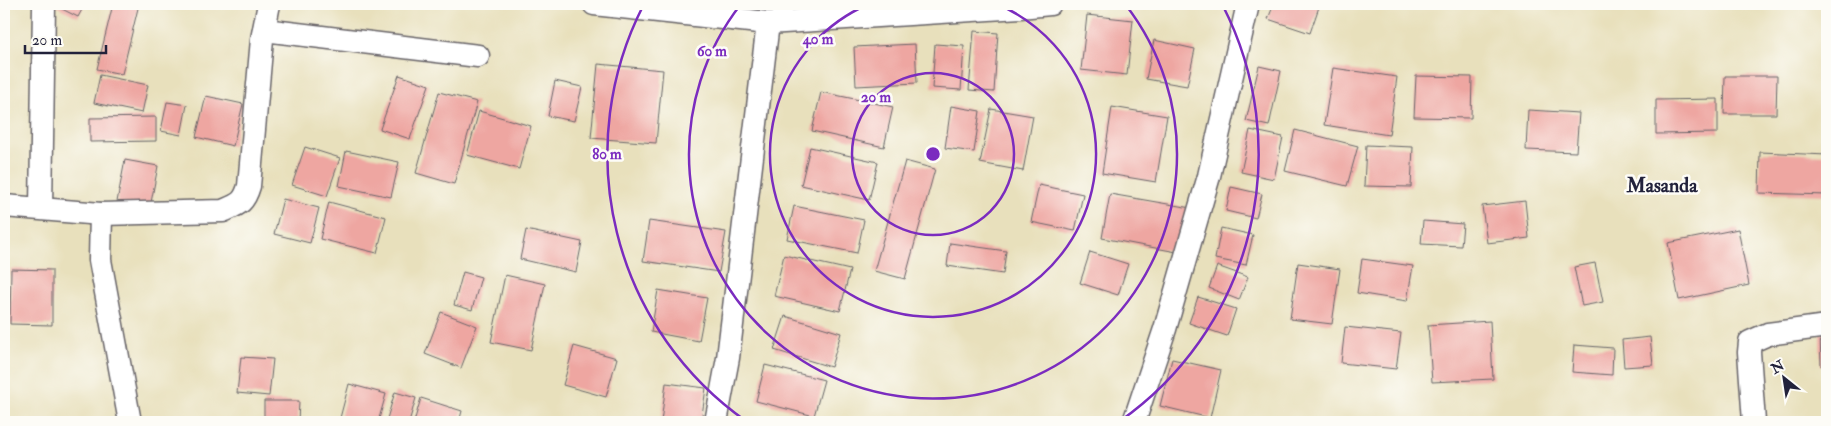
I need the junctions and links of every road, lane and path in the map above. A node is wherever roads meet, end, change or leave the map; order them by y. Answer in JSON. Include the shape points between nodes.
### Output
{"nodes":[{"id":1,"x":44,"y":4,"type":"edge"},
{"id":2,"x":269,"y":4,"type":"edge"},
{"id":3,"x":594,"y":4,"type":"edge"},
{"id":4,"x":1050,"y":4,"type":"edge"},
{"id":5,"x":1248,"y":4,"type":"edge"},
{"id":6,"x":768,"y":23,"type":"junction"},
{"id":7,"x":264,"y":30,"type":"junction"},
{"id":8,"x":478,"y":56,"type":"dead end"},
{"id":9,"x":4,"y":206,"type":"edge"},
{"id":10,"x":41,"y":208,"type":"junction"},
{"id":11,"x":101,"y":214,"type":"junction"},
{"id":12,"x":1827,"y":326,"type":"edge"},
{"id":13,"x":130,"y":422,"type":"edge"},
{"id":14,"x":716,"y":422,"type":"edge"},
{"id":15,"x":1134,"y":422,"type":"edge"},
{"id":16,"x":1754,"y":422,"type":"edge"}],
"edges":[{"from":1,"to":10,"type":"street"},
{"from":2,"to":7,"type":"street"},
{"from":3,"to":6,"type":"street"},
{"from":4,"to":6,"type":"street"},
{"from":5,"to":15,"type":"street","via":[[1209,176],[1165,330]]},
{"from":6,"to":14,"type":"street","via":[[728,358]]},
{"from":7,"to":8,"type":"street"},
{"from":7,"to":11,"type":"street","via":[[249,186],[245,199],[223,212]]},
{"from":9,"to":10,"type":"street"},
{"from":10,"to":11,"type":"street"},
{"from":11,"to":13,"type":"street","via":[[100,260]]},
{"from":12,"to":16,"type":"street","via":[[1768,334],[1750,342]]}]}
